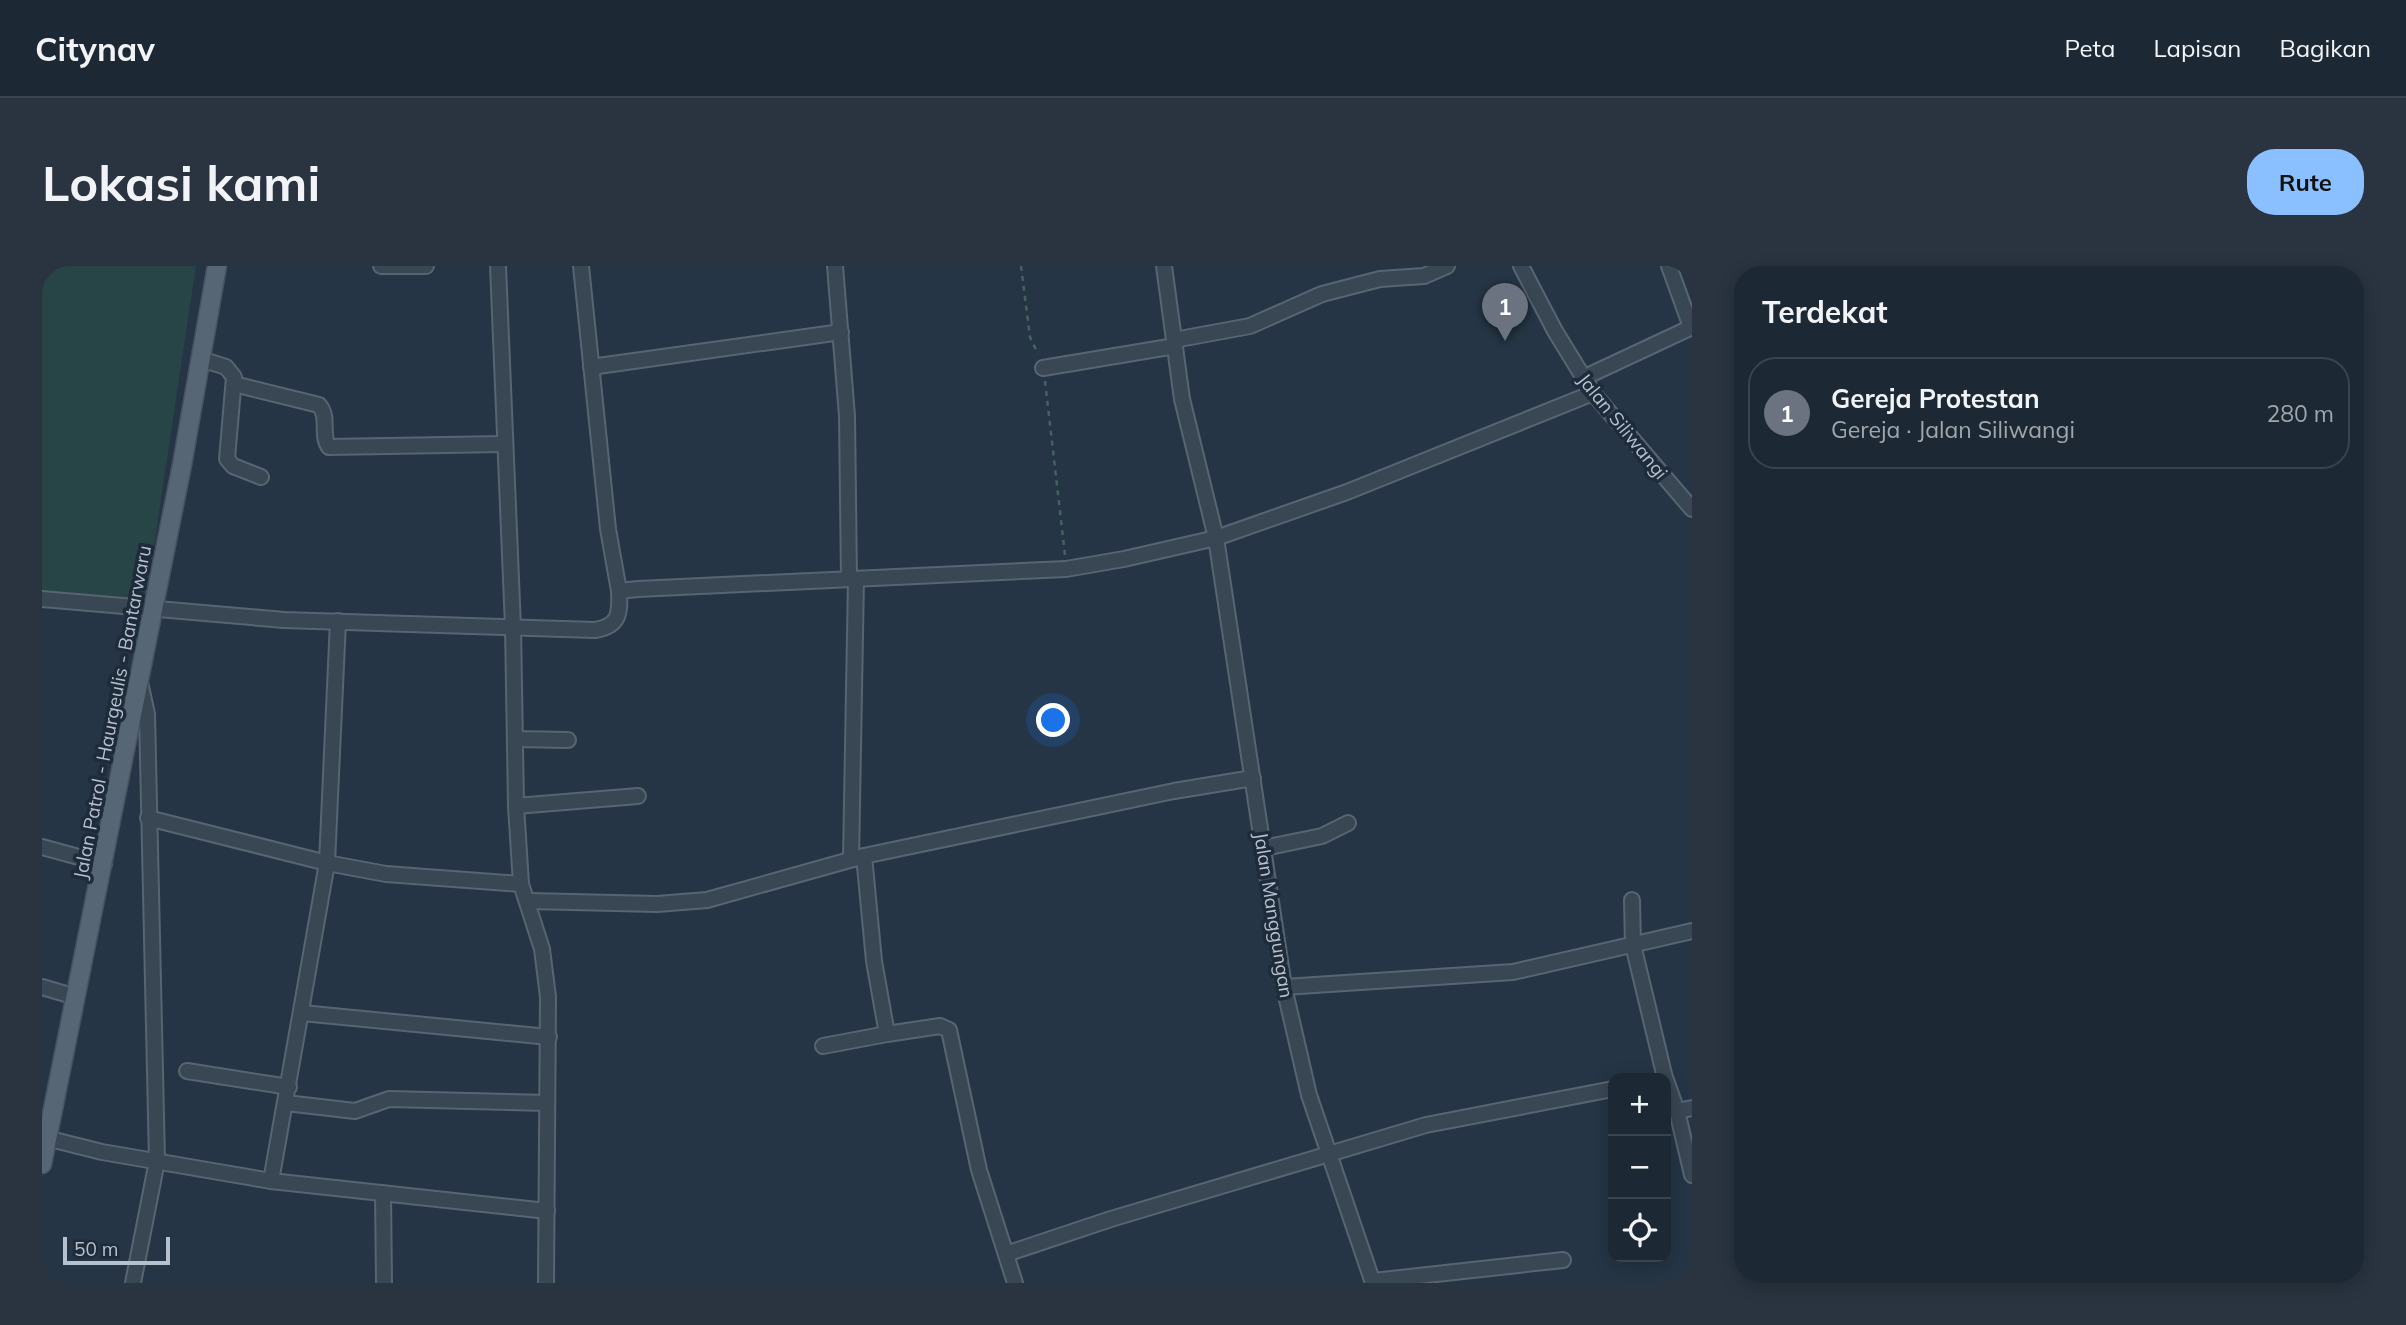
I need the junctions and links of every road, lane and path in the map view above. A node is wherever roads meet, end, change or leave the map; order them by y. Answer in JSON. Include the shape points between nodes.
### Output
{"nodes":[{"id":1,"x":217,"y":266,"type":"edge"},
{"id":2,"x":381,"y":266,"type":"edge"},
{"id":3,"x":426,"y":266,"type":"edge"},
{"id":4,"x":498,"y":266,"type":"edge"},
{"id":5,"x":582,"y":266,"type":"edge"},
{"id":6,"x":835,"y":266,"type":"edge"},
{"id":7,"x":1021,"y":266,"type":"edge"},
{"id":8,"x":1164,"y":266,"type":"edge"},
{"id":9,"x":1447,"y":266,"type":"edge"},
{"id":10,"x":1521,"y":266,"type":"edge"},
{"id":11,"x":1669,"y":266,"type":"edge"},
{"id":12,"x":1691,"y":327,"type":"edge"},
{"id":13,"x":841,"y":332,"type":"junction"},
{"id":14,"x":1174,"y":343,"type":"junction"},
{"id":15,"x":201,"y":359,"type":"junction"},
{"id":16,"x":591,"y":367,"type":"junction"},
{"id":17,"x":1043,"y":369,"type":"junction"},
{"id":18,"x":1583,"y":378,"type":"junction"},
{"id":19,"x":234,"y":384,"type":"junction"},
{"id":20,"x":1593,"y":393,"type":"junction"},
{"id":21,"x":503,"y":444,"type":"junction"},
{"id":22,"x":261,"y":477,"type":"dead end"},
{"id":23,"x":1692,"y":509,"type":"edge"},
{"id":24,"x":1216,"y":538,"type":"junction"},
{"id":25,"x":1066,"y":569,"type":"junction"},
{"id":26,"x":853,"y":579,"type":"junction"},
{"id":27,"x":619,"y":591,"type":"junction"},
{"id":28,"x":42,"y":599,"type":"edge"},
{"id":29,"x":152,"y":610,"type":"junction"},
{"id":30,"x":338,"y":621,"type":"junction"},
{"id":31,"x":513,"y":627,"type":"junction"},
{"id":32,"x":139,"y":673,"type":"junction"},
{"id":33,"x":515,"y":739,"type":"junction"},
{"id":34,"x":568,"y":740,"type":"dead end"},
{"id":35,"x":1253,"y":778,"type":"junction"},
{"id":36,"x":638,"y":796,"type":"dead end"},
{"id":37,"x":516,"y":806,"type":"junction"},
{"id":38,"x":148,"y":818,"type":"junction"},
{"id":39,"x":1348,"y":823,"type":"dead end"},
{"id":40,"x":42,"y":846,"type":"edge"},
{"id":41,"x":1264,"y":848,"type":"junction"},
{"id":42,"x":857,"y":858,"type":"junction"},
{"id":43,"x":327,"y":863,"type":"junction"},
{"id":44,"x":104,"y":864,"type":"junction"},
{"id":45,"x":522,"y":884,"type":"junction"},
{"id":46,"x":1632,"y":900,"type":"dead end"},
{"id":47,"x":529,"y":901,"type":"junction"},
{"id":48,"x":1692,"y":932,"type":"edge"},
{"id":49,"x":1633,"y":945,"type":"junction"},
{"id":50,"x":42,"y":987,"type":"edge"},
{"id":51,"x":1284,"y":987,"type":"junction"},
{"id":52,"x":76,"y":997,"type":"junction"},
{"id":53,"x":302,"y":1013,"type":"junction"},
{"id":54,"x":887,"y":1034,"type":"junction"},
{"id":55,"x":549,"y":1037,"type":"junction"},
{"id":56,"x":823,"y":1046,"type":"dead end"},
{"id":57,"x":187,"y":1071,"type":"dead end"},
{"id":58,"x":1664,"y":1073,"type":"edge"},
{"id":59,"x":289,"y":1087,"type":"junction"},
{"id":60,"x":1608,"y":1090,"type":"edge"},
{"id":61,"x":1671,"y":1095,"type":"edge"},
{"id":62,"x":286,"y":1103,"type":"junction"},
{"id":63,"x":547,"y":1103,"type":"junction"},
{"id":64,"x":1692,"y":1108,"type":"edge"},
{"id":65,"x":1677,"y":1111,"type":"junction"},
{"id":66,"x":45,"y":1138,"type":"edge"},
{"id":67,"x":1328,"y":1153,"type":"junction"},
{"id":68,"x":157,"y":1161,"type":"junction"},
{"id":69,"x":42,"y":1164,"type":"edge"},
{"id":70,"x":1692,"y":1175,"type":"edge"},
{"id":71,"x":271,"y":1181,"type":"junction"},
{"id":72,"x":383,"y":1193,"type":"junction"},
{"id":73,"x":547,"y":1211,"type":"junction"},
{"id":74,"x":1006,"y":1254,"type":"junction"},
{"id":75,"x":1563,"y":1260,"type":"dead end"},
{"id":76,"x":1373,"y":1282,"type":"edge"},
{"id":77,"x":133,"y":1283,"type":"edge"},
{"id":78,"x":384,"y":1283,"type":"edge"},
{"id":79,"x":546,"y":1283,"type":"edge"},
{"id":80,"x":1015,"y":1283,"type":"edge"}],
"edges":[{"from":1,"to":15,"type":"main road","name":"Jalan Patrol - Haurgeulis - Bantarwaru"},
{"from":2,"to":3,"type":"street"},
{"from":4,"to":21,"type":"street"},
{"from":5,"to":16,"type":"street"},
{"from":6,"to":13,"type":"street"},
{"from":7,"to":17,"type":"path","via":[[1030,337]]},
{"from":8,"to":14,"type":"street","name":"Jalan Manggungan"},
{"from":9,"to":14,"type":"street","via":[[1424,276],[1380,279],[1322,294],[1250,326]]},
{"from":10,"to":18,"type":"street","name":"Jalan Siliwangi"},
{"from":11,"to":12,"type":"street"},
{"from":12,"to":18,"type":"street"},
{"from":13,"to":16,"type":"street"},
{"from":13,"to":26,"type":"street"},
{"from":14,"to":17,"type":"street"},
{"from":14,"to":24,"type":"street","name":"Jalan Manggungan","via":[[1194,456]]},
{"from":15,"to":19,"type":"street","via":[[231,370]]},
{"from":15,"to":29,"type":"main road","name":"Jalan Patrol - Haurgeulis - Bantarwaru"},
{"from":16,"to":27,"type":"street"},
{"from":17,"to":25,"type":"path"},
{"from":18,"to":20,"type":"street","name":"Jalan Siliwangi"},
{"from":19,"to":21,"type":"street","via":[[319,405],[329,447]]},
{"from":19,"to":22,"type":"street","via":[[227,458],[233,466]]},
{"from":20,"to":23,"type":"street","name":"Jalan Siliwangi"},
{"from":20,"to":24,"type":"street","via":[[1347,492]]},
{"from":21,"to":31,"type":"street"},
{"from":24,"to":25,"type":"street"},
{"from":24,"to":35,"type":"street","name":"Jalan Manggungan"},
{"from":25,"to":26,"type":"street"},
{"from":26,"to":27,"type":"street"},
{"from":26,"to":42,"type":"street"},
{"from":27,"to":31,"type":"street","via":[[618,619],[604,628]]},
{"from":28,"to":29,"type":"street"},
{"from":29,"to":30,"type":"street"},
{"from":29,"to":32,"type":"main road","name":"Jalan Patrol - Haurgeulis - Bantarwaru"},
{"from":30,"to":31,"type":"street"},
{"from":30,"to":43,"type":"street"},
{"from":31,"to":33,"type":"street"},
{"from":32,"to":38,"type":"street","via":[[146,714]]},
{"from":32,"to":44,"type":"main road","name":"Jalan Patrol - Haurgeulis - Bantarwaru"},
{"from":33,"to":34,"type":"street"},
{"from":33,"to":37,"type":"street"},
{"from":35,"to":41,"type":"street","name":"Jalan Manggungan"},
{"from":35,"to":42,"type":"street"},
{"from":36,"to":37,"type":"street"},
{"from":37,"to":45,"type":"street"},
{"from":38,"to":43,"type":"street"},
{"from":38,"to":68,"type":"street"},
{"from":39,"to":41,"type":"street","via":[[1322,836]]},
{"from":40,"to":44,"type":"street"},
{"from":41,"to":51,"type":"street","name":"Jalan Manggungan"},
{"from":42,"to":47,"type":"street","via":[[687,903]]},
{"from":42,"to":54,"type":"street"},
{"from":43,"to":45,"type":"street","via":[[386,874]]},
{"from":43,"to":53,"type":"street"},
{"from":44,"to":52,"type":"main road","name":"Jalan Patrol - Haurgeulis - Bantarwaru"},
{"from":45,"to":47,"type":"street"},
{"from":46,"to":49,"type":"street"},
{"from":47,"to":55,"type":"street","via":[[546,970]]},
{"from":48,"to":49,"type":"street"},
{"from":49,"to":51,"type":"street","via":[[1513,972]]},
{"from":49,"to":58,"type":"street"},
{"from":50,"to":52,"type":"street"},
{"from":51,"to":67,"type":"street","name":"Jalan Manggungan","via":[[1309,1095]]},
{"from":52,"to":66,"type":"main road","name":"Jalan Patrol - Haurgeulis - Bantarwaru"},
{"from":53,"to":55,"type":"street"},
{"from":53,"to":59,"type":"street"},
{"from":54,"to":56,"type":"street"},
{"from":54,"to":74,"type":"street","via":[[940,1026],[949,1030],[979,1170]]},
{"from":55,"to":63,"type":"street"},
{"from":57,"to":59,"type":"street"},
{"from":59,"to":62,"type":"street"},
{"from":60,"to":67,"type":"street","via":[[1426,1125]]},
{"from":61,"to":65,"type":"street"},
{"from":62,"to":63,"type":"street","via":[[355,1111],[383,1099]]},
{"from":62,"to":71,"type":"street"},
{"from":63,"to":73,"type":"street"},
{"from":64,"to":65,"type":"street"},
{"from":65,"to":70,"type":"street"},
{"from":66,"to":68,"type":"street"},
{"from":66,"to":69,"type":"main road","name":"Jalan Patrol - Haurgeulis - Bantarwaru"},
{"from":67,"to":74,"type":"street"},
{"from":67,"to":76,"type":"street","name":"Jalan Manggungan"},
{"from":68,"to":71,"type":"street"},
{"from":68,"to":77,"type":"street"},
{"from":71,"to":72,"type":"street"},
{"from":72,"to":73,"type":"street"},
{"from":72,"to":78,"type":"street"},
{"from":73,"to":79,"type":"street"},
{"from":74,"to":80,"type":"street"},
{"from":75,"to":76,"type":"street"}]}
